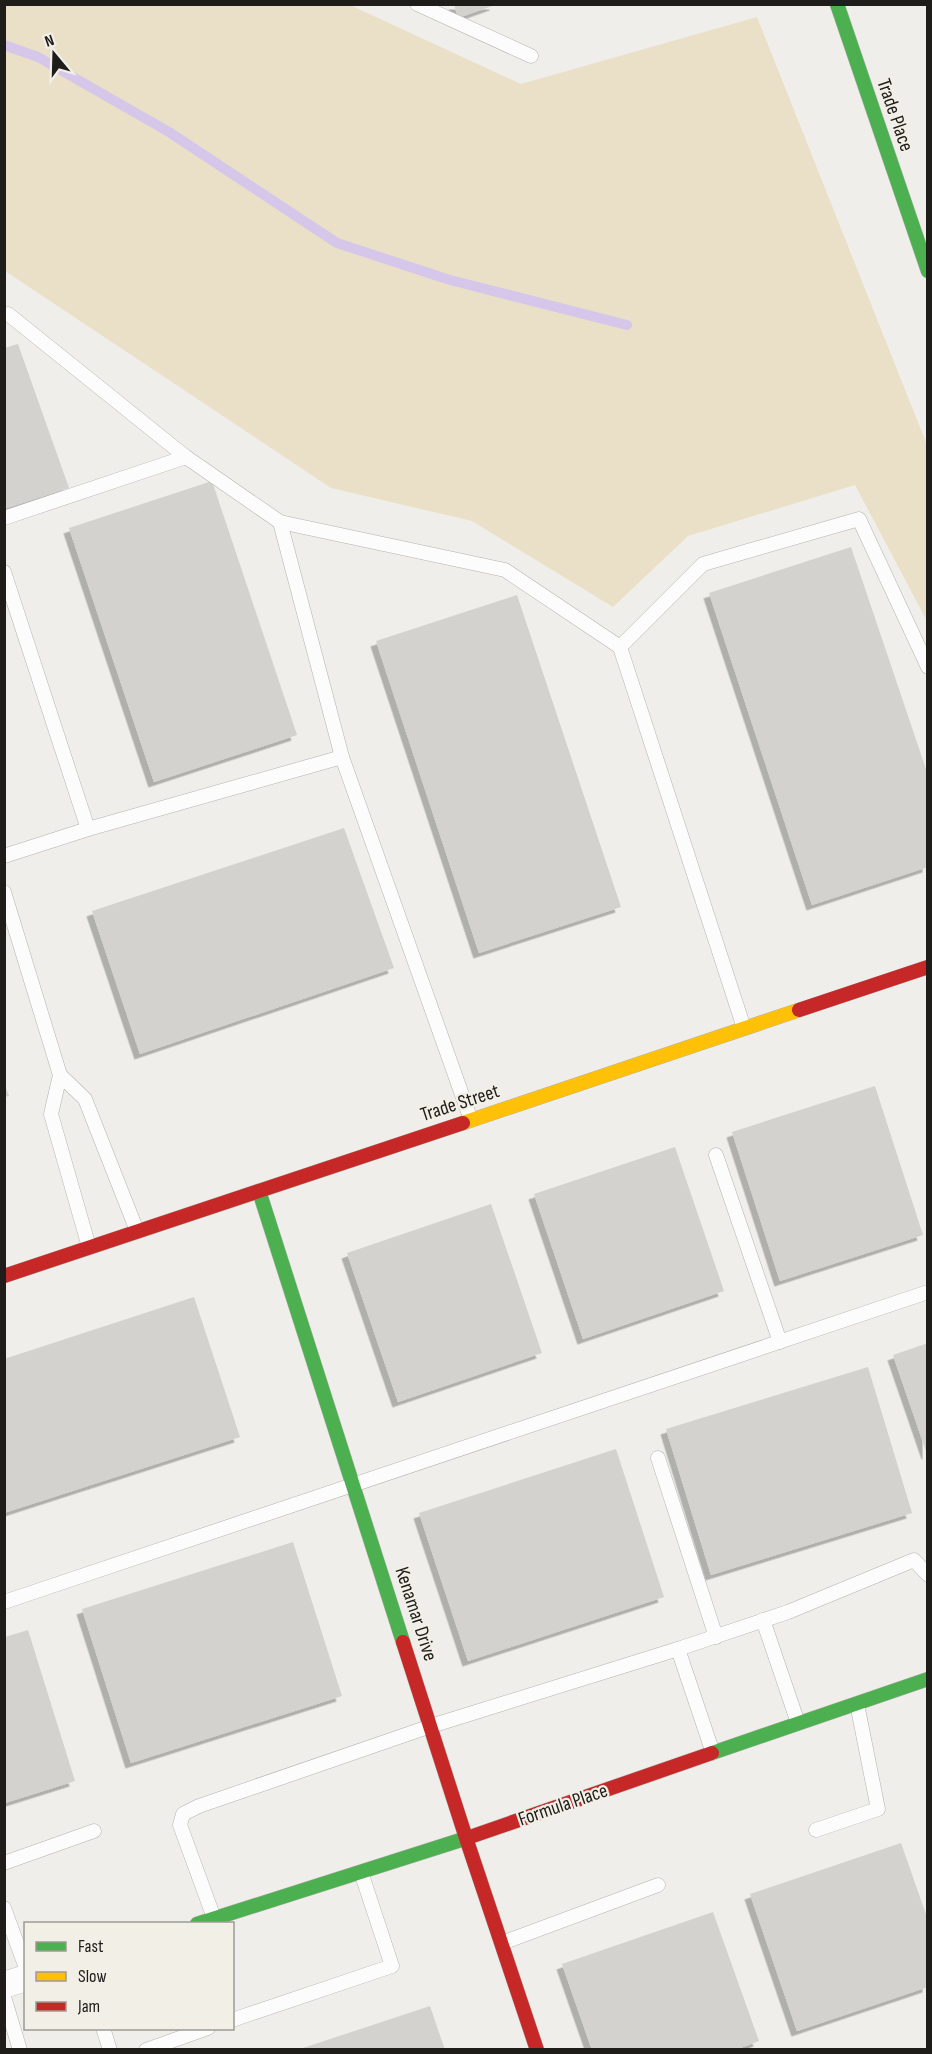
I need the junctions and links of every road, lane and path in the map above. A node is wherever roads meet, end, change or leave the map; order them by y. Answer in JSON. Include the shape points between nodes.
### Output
{"nodes":[{"id":1,"x":417,"y":4,"type":"edge"},
{"id":2,"x":837,"y":4,"type":"edge"},
{"id":3,"x":531,"y":56,"type":"dead end"},
{"id":4,"x":927,"y":272,"type":"edge"},
{"id":5,"x":4,"y":315,"type":"edge"},
{"id":6,"x":186,"y":457,"type":"junction"},
{"id":7,"x":4,"y":518,"type":"edge"},
{"id":8,"x":280,"y":522,"type":"junction"},
{"id":9,"x":4,"y":572,"type":"edge"},
{"id":10,"x":621,"y":647,"type":"junction"},
{"id":11,"x":927,"y":667,"type":"edge"},
{"id":12,"x":342,"y":757,"type":"junction"},
{"id":13,"x":88,"y":830,"type":"junction"},
{"id":14,"x":4,"y":856,"type":"edge"},
{"id":15,"x":4,"y":892,"type":"edge"},
{"id":16,"x":927,"y":967,"type":"edge"},
{"id":17,"x":744,"y":1028,"type":"junction"},
{"id":18,"x":60,"y":1075,"type":"junction"},
{"id":19,"x":471,"y":1120,"type":"junction"},
{"id":20,"x":716,"y":1155,"type":"dead end"},
{"id":21,"x":259,"y":1191,"type":"junction"},
{"id":22,"x":137,"y":1231,"type":"junction"},
{"id":23,"x":89,"y":1247,"type":"junction"},
{"id":24,"x":4,"y":1276,"type":"edge"},
{"id":25,"x":927,"y":1292,"type":"edge"},
{"id":26,"x":780,"y":1342,"type":"junction"},
{"id":27,"x":658,"y":1458,"type":"dead end"},
{"id":28,"x":353,"y":1486,"type":"junction"},
{"id":29,"x":927,"y":1575,"type":"edge"},
{"id":30,"x":4,"y":1602,"type":"edge"},
{"id":31,"x":763,"y":1620,"type":"junction"},
{"id":32,"x":716,"y":1636,"type":"junction"},
{"id":33,"x":678,"y":1649,"type":"junction"},
{"id":34,"x":927,"y":1679,"type":"edge"},
{"id":35,"x":857,"y":1704,"type":"junction"},
{"id":36,"x":799,"y":1724,"type":"junction"},
{"id":37,"x":431,"y":1726,"type":"junction"},
{"id":38,"x":713,"y":1753,"type":"junction"},
{"id":39,"x":816,"y":1830,"type":"dead end"},
{"id":40,"x":94,"y":1831,"type":"dead end"},
{"id":41,"x":466,"y":1838,"type":"junction"},
{"id":42,"x":4,"y":1863,"type":"edge"},
{"id":43,"x":361,"y":1872,"type":"junction"},
{"id":44,"x":658,"y":1885,"type":"dead end"},
{"id":45,"x":4,"y":1908,"type":"edge"},
{"id":46,"x":214,"y":1918,"type":"junction"},
{"id":47,"x":200,"y":1922,"type":"edge"},
{"id":48,"x":502,"y":1943,"type":"junction"},
{"id":49,"x":24,"y":1963,"type":"edge"},
{"id":50,"x":24,"y":1979,"type":"edge"},
{"id":51,"x":4,"y":1985,"type":"edge"},
{"id":52,"x":4,"y":1997,"type":"edge"},
{"id":53,"x":234,"y":2019,"type":"edge"},
{"id":54,"x":104,"y":2030,"type":"edge"},
{"id":55,"x":202,"y":2030,"type":"edge"},
{"id":56,"x":20,"y":2049,"type":"edge"},
{"id":57,"x":110,"y":2049,"type":"edge"},
{"id":58,"x":146,"y":2049,"type":"edge"},
{"id":59,"x":537,"y":2049,"type":"edge"}],
"edges":[{"from":1,"to":3,"type":"lane"},
{"from":2,"to":4,"type":"street","name":"Trade Place"},
{"from":5,"to":6,"type":"lane","via":[[8,314]]},
{"from":6,"to":7,"type":"lane"},
{"from":6,"to":8,"type":"lane"},
{"from":8,"to":10,"type":"lane","via":[[505,570]]},
{"from":8,"to":12,"type":"lane"},
{"from":9,"to":13,"type":"lane"},
{"from":10,"to":11,"type":"lane","via":[[703,564],[859,519]]},
{"from":10,"to":17,"type":"lane"},
{"from":12,"to":13,"type":"lane"},
{"from":12,"to":19,"type":"lane"},
{"from":13,"to":14,"type":"lane"},
{"from":15,"to":18,"type":"lane"},
{"from":16,"to":17,"type":"street","name":"Trade Street"},
{"from":17,"to":19,"type":"street","name":"Trade Street"},
{"from":18,"to":22,"type":"lane","via":[[85,1099]]},
{"from":18,"to":23,"type":"lane","via":[[51,1114]]},
{"from":19,"to":21,"type":"street","name":"Trade Street"},
{"from":20,"to":26,"type":"lane"},
{"from":21,"to":22,"type":"street","name":"Trade Street"},
{"from":21,"to":28,"type":"street","name":"Kenamar Drive"},
{"from":22,"to":23,"type":"street","name":"Trade Street"},
{"from":23,"to":24,"type":"street","name":"Trade Street"},
{"from":25,"to":26,"type":"lane"},
{"from":26,"to":28,"type":"lane"},
{"from":27,"to":32,"type":"lane"},
{"from":28,"to":30,"type":"lane"},
{"from":28,"to":37,"type":"street","name":"Kenamar Drive"},
{"from":29,"to":31,"type":"lane","via":[[914,1560]]},
{"from":31,"to":32,"type":"lane"},
{"from":31,"to":36,"type":"lane"},
{"from":32,"to":33,"type":"lane"},
{"from":33,"to":37,"type":"lane"},
{"from":33,"to":38,"type":"lane"},
{"from":34,"to":35,"type":"street","name":"Formula Place"},
{"from":35,"to":36,"type":"street","name":"Formula Place"},
{"from":35,"to":39,"type":"lane","via":[[878,1809]]},
{"from":36,"to":38,"type":"street","name":"Formula Place"},
{"from":37,"to":41,"type":"street","name":"Kenamar Drive"},
{"from":37,"to":46,"type":"lane","via":[[183,1814],[180,1825]]},
{"from":38,"to":41,"type":"street","name":"Formula Place"},
{"from":40,"to":42,"type":"lane"},
{"from":41,"to":43,"type":"street","name":"Formula Place"},
{"from":41,"to":48,"type":"street","name":"Kenamar Drive"},
{"from":43,"to":46,"type":"street","name":"Formula Place"},
{"from":43,"to":53,"type":"lane","via":[[392,1966]]},
{"from":44,"to":48,"type":"lane"},
{"from":45,"to":49,"type":"lane"},
{"from":46,"to":47,"type":"street","name":"Formula Place"},
{"from":48,"to":59,"type":"street","name":"Kenamar Drive"},
{"from":50,"to":51,"type":"street"},
{"from":52,"to":56,"type":"lane"},
{"from":54,"to":57,"type":"lane"},
{"from":55,"to":58,"type":"lane"}]}
